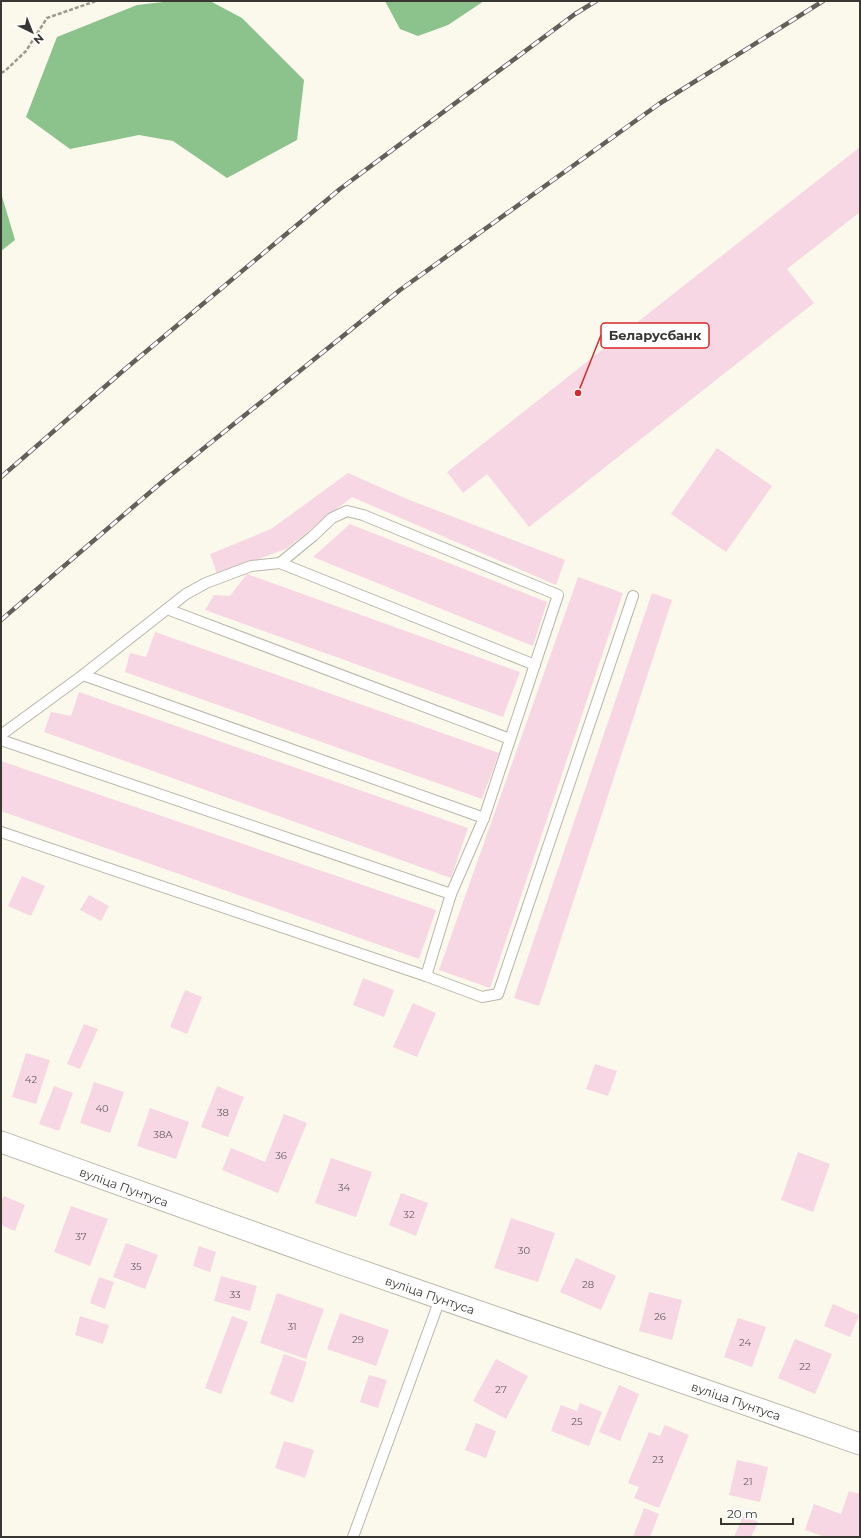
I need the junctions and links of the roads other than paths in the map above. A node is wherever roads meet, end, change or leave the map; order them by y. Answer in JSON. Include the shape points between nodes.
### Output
{"nodes":[{"id":1,"x":280,"y":563,"type":"junction"},
{"id":2,"x":633,"y":596,"type":"dead end"},
{"id":3,"x":167,"y":609,"type":"junction"},
{"id":4,"x":535,"y":665,"type":"junction"},
{"id":5,"x":83,"y":675,"type":"junction"},
{"id":6,"x":1,"y":735,"type":"edge"},
{"id":7,"x":510,"y":739,"type":"junction"},
{"id":8,"x":1,"y":740,"type":"edge"},
{"id":9,"x":484,"y":818,"type":"junction"},
{"id":10,"x":1,"y":832,"type":"edge"},
{"id":11,"x":451,"y":894,"type":"junction"},
{"id":12,"x":426,"y":976,"type":"junction"},
{"id":13,"x":1,"y":1142,"type":"edge"},
{"id":14,"x":440,"y":1299,"type":"junction"},
{"id":15,"x":860,"y":1444,"type":"edge"},
{"id":16,"x":353,"y":1537,"type":"edge"}],
"edges":[{"from":1,"to":3,"type":"lane","via":[[251,566],[206,583]]},
{"from":1,"to":4,"type":"lane"},
{"from":1,"to":4,"type":"lane","via":[[332,518],[347,510],[363,515],[558,595]]},
{"from":2,"to":12,"type":"lane","via":[[498,994],[482,997]]},
{"from":3,"to":5,"type":"lane"},
{"from":3,"to":7,"type":"lane"},
{"from":4,"to":7,"type":"lane"},
{"from":5,"to":6,"type":"lane"},
{"from":5,"to":9,"type":"lane"},
{"from":7,"to":9,"type":"lane"},
{"from":8,"to":11,"type":"lane"},
{"from":9,"to":11,"type":"lane"},
{"from":10,"to":12,"type":"lane"},
{"from":11,"to":12,"type":"lane"},
{"from":13,"to":14,"type":"street","name":"вуліца Пунтуса"},
{"from":14,"to":15,"type":"street","name":"вуліца Пунтуса"},
{"from":14,"to":16,"type":"lane"}]}
